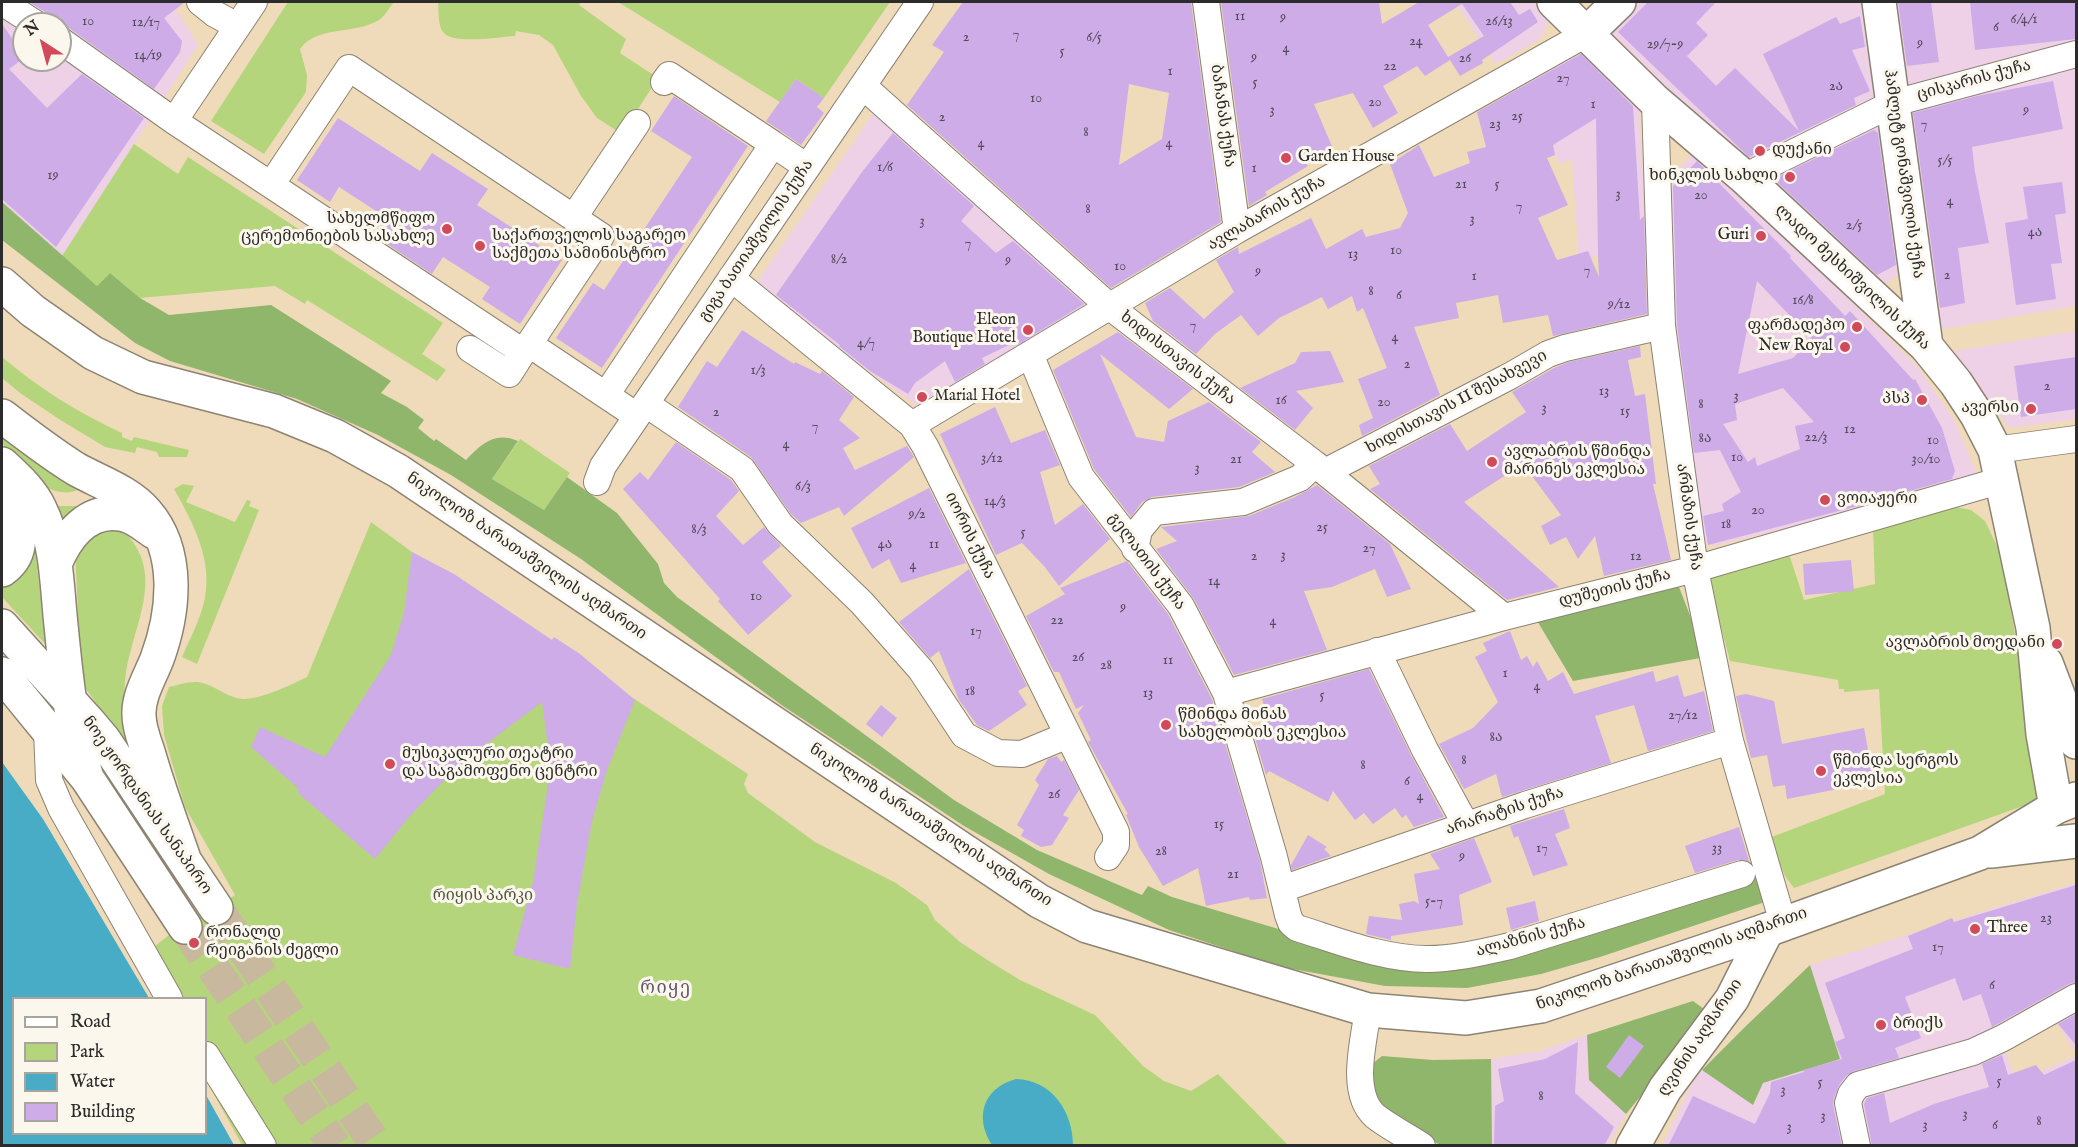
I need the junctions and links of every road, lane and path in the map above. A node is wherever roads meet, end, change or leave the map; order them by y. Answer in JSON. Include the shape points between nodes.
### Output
{"nodes":[{"id":1,"x":2,"y":2,"type":"edge"},
{"id":2,"x":200,"y":2,"type":"edge"},
{"id":3,"x":254,"y":2,"type":"edge"},
{"id":4,"x":920,"y":2,"type":"edge"},
{"id":5,"x":1206,"y":2,"type":"edge"},
{"id":6,"x":1554,"y":2,"type":"edge"},
{"id":7,"x":1619,"y":2,"type":"edge"},
{"id":8,"x":1879,"y":2,"type":"edge"},
{"id":9,"x":17,"y":12,"type":"edge"},
{"id":10,"x":237,"y":26,"type":"junction"},
{"id":11,"x":1586,"y":34,"type":"junction"},
{"id":12,"x":72,"y":49,"type":"edge"},
{"id":13,"x":2076,"y":54,"type":"edge"},
{"id":14,"x":668,"y":72,"type":"dead end"},
{"id":15,"x":863,"y":86,"type":"junction"},
{"id":16,"x":1655,"y":101,"type":"junction"},
{"id":17,"x":1894,"y":103,"type":"junction"},
{"id":18,"x":174,"y":121,"type":"junction"},
{"id":19,"x":637,"y":123,"type":"dead end"},
{"id":20,"x":773,"y":144,"type":"junction"},
{"id":21,"x":807,"y":167,"type":"junction"},
{"id":22,"x":1744,"y":177,"type":"junction"},
{"id":23,"x":271,"y":185,"type":"junction"},
{"id":24,"x":574,"y":218,"type":"junction"},
{"id":25,"x":1238,"y":230,"type":"junction"},
{"id":26,"x":731,"y":278,"type":"junction"},
{"id":27,"x":2,"y":284,"type":"edge"},
{"id":28,"x":1110,"y":307,"type":"junction"},
{"id":29,"x":1662,"y":326,"type":"junction"},
{"id":30,"x":1926,"y":346,"type":"junction"},
{"id":31,"x":526,"y":348,"type":"junction"},
{"id":32,"x":470,"y":349,"type":"dead end"},
{"id":33,"x":1030,"y":354,"type":"junction"},
{"id":34,"x":606,"y":395,"type":"junction"},
{"id":35,"x":641,"y":410,"type":"junction"},
{"id":36,"x":2,"y":416,"type":"edge"},
{"id":37,"x":912,"y":425,"type":"junction"},
{"id":38,"x":2076,"y":439,"type":"edge"},
{"id":39,"x":2,"y":464,"type":"edge"},
{"id":40,"x":1998,"y":465,"type":"junction"},
{"id":41,"x":1320,"y":468,"type":"junction"},
{"id":42,"x":597,"y":482,"type":"dead end"},
{"id":43,"x":2,"y":494,"type":"edge"},
{"id":44,"x":162,"y":538,"type":"junction"},
{"id":45,"x":1135,"y":549,"type":"junction"},
{"id":46,"x":55,"y":564,"type":"junction"},
{"id":47,"x":1695,"y":569,"type":"junction"},
{"id":48,"x":2,"y":570,"type":"edge"},
{"id":49,"x":1504,"y":617,"type":"junction"},
{"id":50,"x":2,"y":626,"type":"edge"},
{"id":51,"x":2033,"y":628,"type":"junction"},
{"id":52,"x":1377,"y":651,"type":"junction"},
{"id":53,"x":2,"y":674,"type":"edge"},
{"id":54,"x":1226,"y":693,"type":"junction"},
{"id":55,"x":68,"y":698,"type":"junction"},
{"id":56,"x":47,"y":730,"type":"junction"},
{"id":57,"x":1068,"y":735,"type":"junction"},
{"id":58,"x":1730,"y":741,"type":"junction"},
{"id":59,"x":2076,"y":742,"type":"edge"},
{"id":60,"x":87,"y":777,"type":"junction"},
{"id":61,"x":2070,"y":805,"type":"edge"},
{"id":62,"x":1466,"y":825,"type":"junction"},
{"id":63,"x":2076,"y":841,"type":"edge"},
{"id":64,"x":1980,"y":853,"type":"junction"},
{"id":65,"x":1108,"y":856,"type":"dead end"},
{"id":66,"x":184,"y":859,"type":"junction"},
{"id":67,"x":1742,"y":874,"type":"dead end"},
{"id":68,"x":1282,"y":888,"type":"junction"},
{"id":69,"x":216,"y":908,"type":"tunnel mouth"},
{"id":70,"x":1287,"y":915,"type":"joint"},
{"id":71,"x":185,"y":927,"type":"tunnel mouth"},
{"id":72,"x":1775,"y":927,"type":"junction"},
{"id":73,"x":168,"y":997,"type":"edge"},
{"id":74,"x":2076,"y":997,"type":"edge"},
{"id":75,"x":1368,"y":1010,"type":"junction"},
{"id":76,"x":207,"y":1057,"type":"edge"},
{"id":77,"x":263,"y":1146,"type":"edge"},
{"id":78,"x":1422,"y":1146,"type":"edge"},
{"id":79,"x":1634,"y":1146,"type":"edge"},
{"id":80,"x":1857,"y":1146,"type":"edge"}],
"edges":[{"from":1,"to":9,"type":"street"},
{"from":2,"to":10,"type":"street"},
{"from":3,"to":10,"type":"street"},
{"from":4,"to":15,"type":"street","name":"გიგა ბათიაშვილის ქუჩა"},
{"from":5,"to":25,"type":"street","name":"ბაჩანას ქუჩა"},
{"from":6,"to":11,"type":"main road","name":"ლადო მესხიშვილის ქუჩა"},
{"from":7,"to":11,"type":"main road","name":"ავლაბარის ქუჩა"},
{"from":8,"to":17,"type":"main road","name":"ჰამლეტ გონაშვილის ქუჩა"},
{"from":10,"to":18,"type":"street"},
{"from":11,"to":16,"type":"main road","name":"ლადო მესხიშვილის ქუჩა"},
{"from":11,"to":25,"type":"street","name":"ავლაბარის ქუჩა"},
{"from":12,"to":18,"type":"street"},
{"from":13,"to":17,"type":"street","name":"ცისკარის ქუჩა"},
{"from":14,"to":20,"type":"street"},
{"from":15,"to":21,"type":"street","name":"გიგა ბათიაშვილის ქუჩა"},
{"from":15,"to":28,"type":"street","name":"ხიდისთავის ქუჩა"},
{"from":16,"to":22,"type":"main road","name":"ლადო მესხიშვილის ქუჩა"},
{"from":16,"to":29,"type":"street","name":"არმაზის ქუჩა"},
{"from":17,"to":22,"type":"street","name":"ცისკარის ქუჩა"},
{"from":17,"to":30,"type":"main road","name":"ჰამლეტ გონაშვილის ქუჩა"},
{"from":18,"to":23,"type":"street"},
{"from":19,"to":24,"type":"street"},
{"from":20,"to":21,"type":"street"},
{"from":20,"to":34,"type":"street"},
{"from":21,"to":26,"type":"street","name":"გიგა ბათიაშვილის ქუჩა"},
{"from":22,"to":30,"type":"main road","name":"ლადო მესხიშვილის ქუჩა"},
{"from":23,"to":24,"type":"street","via":[[349,68]]},
{"from":23,"to":31,"type":"street","via":[[370,263],[459,321]]},
{"from":24,"to":31,"type":"street","via":[[601,236]]},
{"from":25,"to":28,"type":"street","name":"ავლაბარის ქუჩა"},
{"from":26,"to":35,"type":"street","name":"გიგა ბათიაშვილის ქუჩა"},
{"from":26,"to":37,"type":"street","name":"იორის ქუჩა"},
{"from":27,"to":75,"type":"main road","name":"ნიკოლოზ ბარათაშვილის აღმართი","via":[[93,353],[143,377],[274,411],[335,436],[398,471],[1039,901],[1087,926]]},
{"from":28,"to":33,"type":"street","name":"ავლაბარის ქუჩა"},
{"from":28,"to":41,"type":"street","name":"ხიდისთავის ქუჩა"},
{"from":29,"to":41,"type":"street","name":"ხიდისთავის II შესახვევი","via":[[1548,354]]},
{"from":29,"to":47,"type":"street","name":"არმაზის ქუჩა"},
{"from":30,"to":40,"type":"main road","name":"ლადო მესხიშვილის ქუჩა","via":[[1977,416]]},
{"from":31,"to":32,"type":"street","via":[[509,374]]},
{"from":31,"to":34,"type":"street"},
{"from":33,"to":37,"type":"street","name":"ავლაბარის ქუჩა"},
{"from":33,"to":45,"type":"street","name":"გელათის ქუჩა","via":[[1081,477]]},
{"from":34,"to":35,"type":"street"},
{"from":35,"to":42,"type":"street","name":"გიგა ბათიაშვილის ქუჩა","via":[[603,466]]},
{"from":35,"to":57,"type":"street","via":[[742,470],[780,524],[862,603],[921,670],[964,735],[998,753],[1022,754]]},
{"from":36,"to":44,"type":"main road","via":[[69,464],[138,504]]},
{"from":37,"to":57,"type":"street","name":"იორის ქუჩა"},
{"from":38,"to":40,"type":"street","name":"დუშეთის ქუჩა"},
{"from":39,"to":46,"type":"main road","via":[[40,508]]},
{"from":40,"to":47,"type":"street","name":"დუშეთის ქუჩა"},
{"from":40,"to":51,"type":"main road","name":"ლადო მესხიშვილის ქუჩა"},
{"from":41,"to":45,"type":"street","name":"ხიდისთავის II შესახვევი","via":[[1243,502],[1154,512],[1138,530]]},
{"from":41,"to":49,"type":"street","name":"ხიდისთავის ქუჩა"},
{"from":43,"to":48,"type":"main road","via":[[18,526],[19,539],[16,554]]},
{"from":44,"to":46,"type":"main road","via":[[137,520],[106,514],[76,528]]},
{"from":44,"to":66,"type":"main road","via":[[171,585],[168,617],[140,701],[139,715],[158,787]]},
{"from":45,"to":54,"type":"street","name":"გელათის ქუჩა","via":[[1181,606]]},
{"from":46,"to":55,"type":"main road"},
{"from":47,"to":49,"type":"street","name":"დუშეთის ქუჩა"},
{"from":47,"to":58,"type":"street","name":"არმაზის ქუჩა"},
{"from":49,"to":52,"type":"street","name":"დუშეთის ქუჩა"},
{"from":50,"to":55,"type":"main road","name":"ნოე ჟორდანიას სანაპირო"},
{"from":51,"to":59,"type":"main road","name":"ლადო მესხიშვილის ქუჩა"},
{"from":51,"to":61,"type":"main road","name":"ლადო მესხიშვილის ქუჩა","via":[[2040,714]]},
{"from":52,"to":54,"type":"street","name":"დუშეთის ქუჩა"},
{"from":52,"to":62,"type":"street"},
{"from":53,"to":56,"type":"main road","name":"ნოე ჟორდანიას სანაპირო"},
{"from":54,"to":68,"type":"street","name":"გელათის ქუჩა"},
{"from":55,"to":60,"type":"main road","via":[[76,745]]},
{"from":55,"to":66,"type":"main road","name":"ნოე ჟორდანიას სანაპირო","via":[[104,740]]},
{"from":56,"to":60,"type":"main road","name":"ნოე ჟორდანიას სანაპირო"},
{"from":56,"to":73,"type":"street","via":[[49,780],[61,808]]},
{"from":57,"to":65,"type":"street","name":"იორის ქუჩა","via":[[1116,832],[1116,845]]},
{"from":58,"to":62,"type":"street","name":"არარატის ქუჩა"},
{"from":58,"to":72,"type":"street","name":"არმაზის ქუჩა"},
{"from":60,"to":71,"type":"main road","name":"ნოე ჟორდანიას სანაპირო"},
{"from":61,"to":64,"type":"main road","name":"ნიკოლოზ ბარათაშვილის აღმართი"},
{"from":62,"to":68,"type":"street","name":"არარატის ქუჩა"},
{"from":63,"to":64,"type":"main road","name":"ნიკოლოზ ბარათაშვილის აღმართი"},
{"from":64,"to":72,"type":"main road","name":"ნიკოლოზ ბარათაშვილის აღმართი"},
{"from":66,"to":69,"type":"main road","name":"ნოე ჟორდანიას სანაპირო"},
{"from":67,"to":70,"type":"street","name":"ალაზნის ქუჩა","via":[[1510,946],[1427,959],[1378,953],[1297,928]]},
{"from":68,"to":70,"type":"street","name":"გელათის ქუჩა"},
{"from":72,"to":75,"type":"main road","name":"ნიკოლოზ ბარათაშვილის აღმართი","via":[[1541,1006],[1466,1018]]},
{"from":72,"to":79,"type":"main road","name":"ღვინის აღმართი","via":[[1732,999],[1665,1089]]},
{"from":74,"to":80,"type":"street","via":[[1973,1052],[1858,1085],[1848,1103]]},
{"from":75,"to":78,"type":"street","via":[[1360,1089],[1363,1100],[1376,1116]]},
{"from":76,"to":77,"type":"street"}]}
